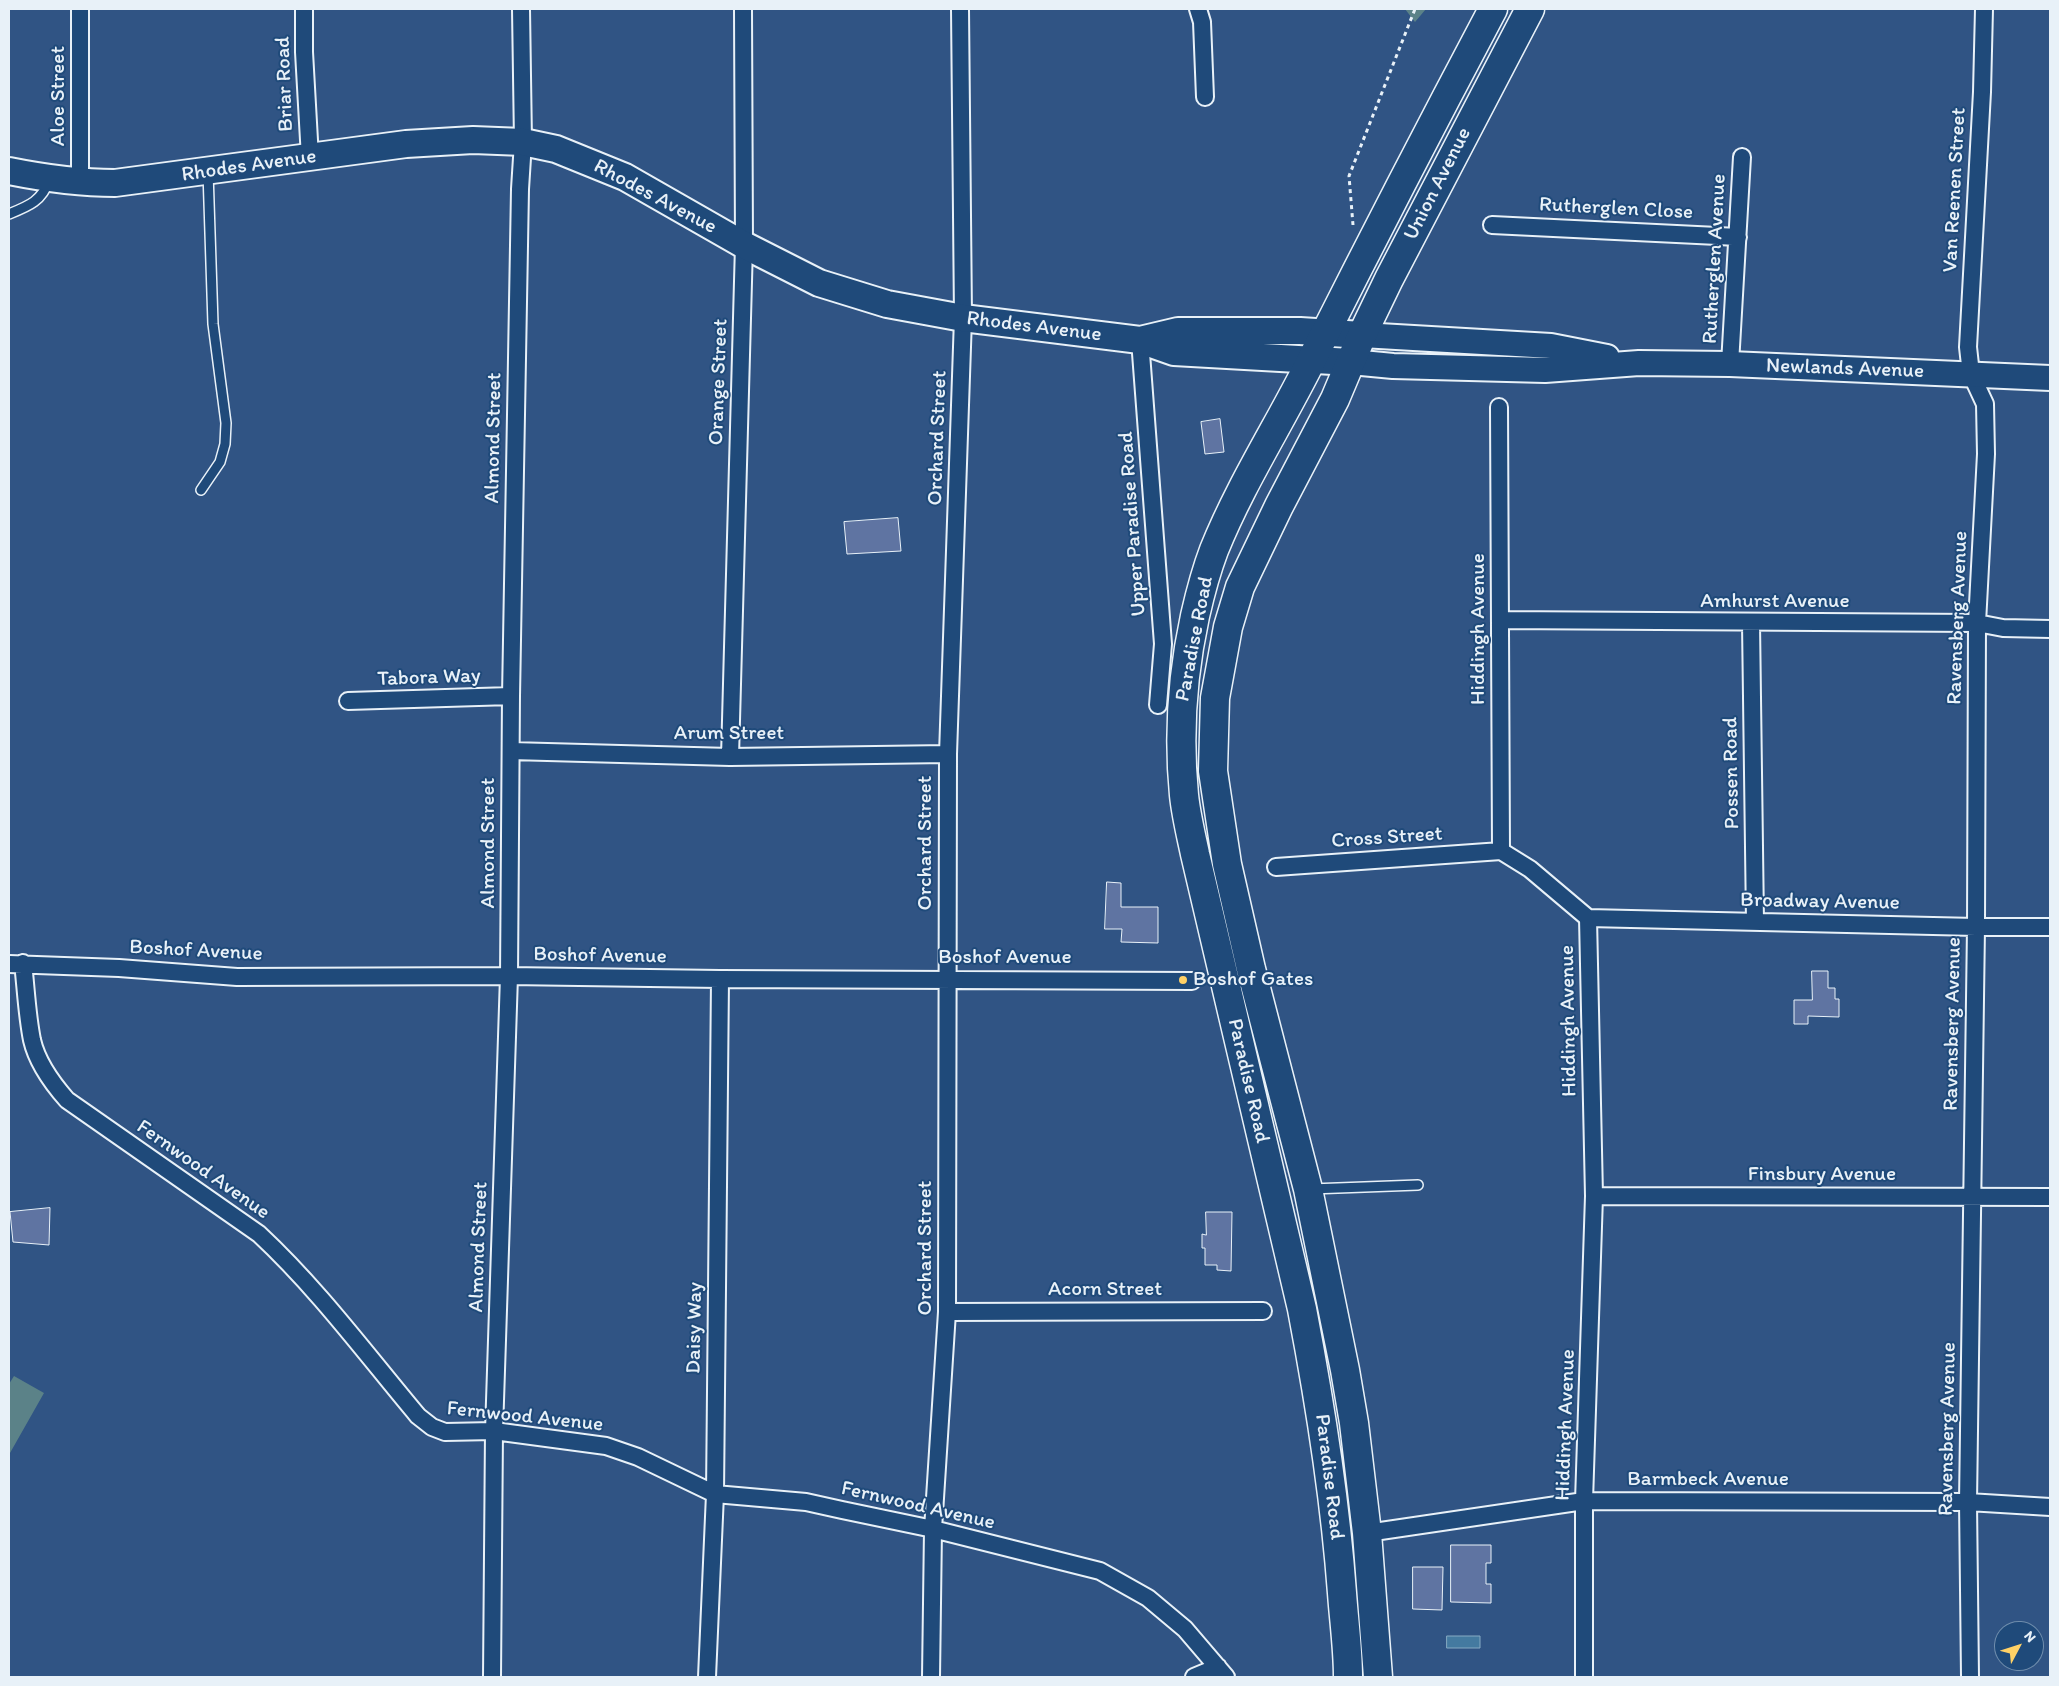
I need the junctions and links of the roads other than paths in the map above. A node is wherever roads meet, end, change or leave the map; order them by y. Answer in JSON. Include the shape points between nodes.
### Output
{"nodes":[{"id":1,"x":80,"y":9,"type":"edge"},
{"id":2,"x":304,"y":9,"type":"edge"},
{"id":3,"x":522,"y":9,"type":"edge"},
{"id":4,"x":743,"y":9,"type":"edge"},
{"id":5,"x":960,"y":9,"type":"edge"},
{"id":6,"x":1198,"y":9,"type":"edge"},
{"id":7,"x":1493,"y":9,"type":"edge"},
{"id":8,"x":1530,"y":9,"type":"edge"},
{"id":9,"x":1984,"y":9,"type":"edge"},
{"id":10,"x":1205,"y":98,"type":"dead end"},
{"id":11,"x":523,"y":142,"type":"junction"},
{"id":12,"x":1742,"y":157,"type":"dead end"},
{"id":13,"x":310,"y":158,"type":"junction"},
{"id":14,"x":9,"y":171,"type":"edge"},
{"id":15,"x":208,"y":172,"type":"junction"},
{"id":16,"x":50,"y":180,"type":"junction"},
{"id":17,"x":80,"y":183,"type":"junction"},
{"id":18,"x":9,"y":214,"type":"edge"},
{"id":19,"x":1492,"y":225,"type":"dead end"},
{"id":20,"x":1738,"y":237,"type":"junction"},
{"id":21,"x":744,"y":245,"type":"junction"},
{"id":22,"x":964,"y":318,"type":"junction"},
{"id":23,"x":1326,"y":332,"type":"junction"},
{"id":24,"x":1362,"y":335,"type":"junction"},
{"id":25,"x":1140,"y":340,"type":"junction"},
{"id":26,"x":1312,"y":359,"type":"junction"},
{"id":27,"x":1351,"y":362,"type":"junction"},
{"id":28,"x":1639,"y":363,"type":"junction"},
{"id":29,"x":1730,"y":364,"type":"junction"},
{"id":30,"x":1971,"y":374,"type":"junction"},
{"id":31,"x":2050,"y":378,"type":"edge"},
{"id":32,"x":1499,"y":407,"type":"dead end"},
{"id":33,"x":200,"y":490,"type":"dead end"},
{"id":34,"x":1500,"y":620,"type":"junction"},
{"id":35,"x":1751,"y":623,"type":"junction"},
{"id":36,"x":1977,"y":624,"type":"junction"},
{"id":37,"x":2050,"y":629,"type":"edge"},
{"id":38,"x":511,"y":696,"type":"junction"},
{"id":39,"x":348,"y":701,"type":"dead end"},
{"id":40,"x":1158,"y":705,"type":"dead end"},
{"id":41,"x":511,"y":751,"type":"junction"},
{"id":42,"x":948,"y":754,"type":"junction"},
{"id":43,"x":730,"y":757,"type":"junction"},
{"id":44,"x":1501,"y":851,"type":"junction"},
{"id":45,"x":1276,"y":867,"type":"dead end"},
{"id":46,"x":1588,"y":918,"type":"junction"},
{"id":47,"x":1755,"y":922,"type":"junction"},
{"id":48,"x":1976,"y":927,"type":"junction"},
{"id":49,"x":2050,"y":927,"type":"edge"},
{"id":50,"x":16,"y":964,"type":"edge"},
{"id":51,"x":510,"y":976,"type":"junction"},
{"id":52,"x":947,"y":978,"type":"junction"},
{"id":53,"x":720,"y":979,"type":"junction"},
{"id":54,"x":1192,"y":981,"type":"dead end"},
{"id":55,"x":1418,"y":1185,"type":"dead end"},
{"id":56,"x":1308,"y":1189,"type":"junction"},
{"id":57,"x":1594,"y":1196,"type":"junction"},
{"id":58,"x":1973,"y":1196,"type":"junction"},
{"id":59,"x":2050,"y":1197,"type":"edge"},
{"id":60,"x":1263,"y":1311,"type":"dead end"},
{"id":61,"x":948,"y":1312,"type":"junction"},
{"id":62,"x":494,"y":1431,"type":"junction"},
{"id":63,"x":714,"y":1494,"type":"junction"},
{"id":64,"x":1584,"y":1501,"type":"junction"},
{"id":65,"x":1968,"y":1502,"type":"junction"},
{"id":66,"x":2050,"y":1507,"type":"edge"},
{"id":67,"x":933,"y":1529,"type":"junction"},
{"id":68,"x":1367,"y":1533,"type":"junction"},
{"id":69,"x":1222,"y":1672,"type":"edge"},
{"id":70,"x":492,"y":1677,"type":"edge"},
{"id":71,"x":707,"y":1677,"type":"edge"},
{"id":72,"x":931,"y":1677,"type":"edge"},
{"id":73,"x":1194,"y":1677,"type":"edge"},
{"id":74,"x":1348,"y":1677,"type":"edge"},
{"id":75,"x":1378,"y":1677,"type":"edge"},
{"id":76,"x":1584,"y":1677,"type":"edge"},
{"id":77,"x":1970,"y":1677,"type":"edge"}],
"edges":[{"from":1,"to":17,"type":"street","name":"Aloe Street"},
{"from":2,"to":13,"type":"street","name":"Briar Road"},
{"from":3,"to":11,"type":"street","name":"Almond Street"},
{"from":4,"to":21,"type":"street","name":"Orange Street"},
{"from":5,"to":22,"type":"street","name":"Orchard Street"},
{"from":6,"to":10,"type":"street","via":[[1202,22]]},
{"from":7,"to":23,"type":"highway","name":"Union Avenue"},
{"from":8,"to":24,"type":"highway","name":"Union Avenue","via":[[1456,147]]},
{"from":9,"to":30,"type":"street","name":"Van Reenen Street","via":[[1968,347]]},
{"from":11,"to":13,"type":"main road","name":"Rhodes Avenue","via":[[473,140],[414,144]]},
{"from":11,"to":21,"type":"main road","name":"Rhodes Avenue","via":[[556,149],[625,177]]},
{"from":11,"to":38,"type":"street","name":"Almond Street"},
{"from":12,"to":20,"type":"street","name":"Rutherglen Avenue"},
{"from":13,"to":15,"type":"main road","name":"Rhodes Avenue"},
{"from":14,"to":16,"type":"main road","name":"Rhodes Avenue"},
{"from":15,"to":17,"type":"main road","name":"Rhodes Avenue","via":[[115,183]]},
{"from":15,"to":33,"type":"lane","via":[[214,324],[226,423],[220,462]]},
{"from":16,"to":17,"type":"main road","name":"Rhodes Avenue"},
{"from":16,"to":18,"type":"lane","via":[[45,193],[28,207]]},
{"from":19,"to":20,"type":"street","name":"Rutherglen Close"},
{"from":20,"to":29,"type":"street","name":"Rutherglen Avenue"},
{"from":21,"to":22,"type":"main road","name":"Rhodes Avenue","via":[[819,283],[887,304]]},
{"from":21,"to":43,"type":"street","name":"Orange Street"},
{"from":22,"to":25,"type":"main road","name":"Rhodes Avenue"},
{"from":22,"to":42,"type":"street","name":"Orchard Street"},
{"from":23,"to":24,"type":"main road","name":"Rhodes Avenue"},
{"from":23,"to":25,"type":"main road","name":"Rhodes Avenue","via":[[1178,331]]},
{"from":23,"to":26,"type":"highway","name":"Union Avenue"},
{"from":24,"to":27,"type":"highway","name":"Union Avenue"},
{"from":24,"to":28,"type":"main road","name":"Newlands Avenue","via":[[1551,346]]},
{"from":25,"to":26,"type":"main road","name":"Rhodes Avenue","via":[[1174,352]]},
{"from":25,"to":40,"type":"street","name":"Upper Paradise Road","via":[[1163,644]]},
{"from":26,"to":27,"type":"main road","name":"Rhodes Avenue"},
{"from":26,"to":74,"type":"highway","name":"Paradise Road","via":[[1214,551],[1192,634],[1182,695],[1181,727],[1184,796],[1195,854],[1316,1379],[1338,1542]]},
{"from":27,"to":28,"type":"main road","name":"Newlands Avenue","via":[[1545,370]]},
{"from":27,"to":56,"type":"highway","name":"Paradise Road","via":[[1240,588],[1228,627],[1215,698],[1213,771],[1229,874]]},
{"from":28,"to":29,"type":"main road","name":"Newlands Avenue"},
{"from":29,"to":30,"type":"main road","name":"Newlands Avenue"},
{"from":30,"to":31,"type":"main road","name":"Newlands Avenue"},
{"from":30,"to":36,"type":"street","name":"Ravensberg Avenue","via":[[1985,407],[1986,454]]},
{"from":32,"to":34,"type":"street","name":"Hiddingh Avenue"},
{"from":34,"to":35,"type":"street","name":"Amhurst Avenue"},
{"from":34,"to":44,"type":"street","name":"Hiddingh Avenue"},
{"from":35,"to":36,"type":"street","name":"Amhurst Avenue"},
{"from":35,"to":47,"type":"street","name":"Possen Road"},
{"from":36,"to":37,"type":"street","name":"Amhurst Avenue"},
{"from":36,"to":48,"type":"street","name":"Ravensberg Avenue"},
{"from":38,"to":39,"type":"street","name":"Tabora Way"},
{"from":38,"to":41,"type":"street","name":"Almond Street"},
{"from":41,"to":43,"type":"street","name":"Arum Street"},
{"from":41,"to":51,"type":"street","name":"Almond Street"},
{"from":42,"to":43,"type":"street","name":"Arum Street"},
{"from":42,"to":52,"type":"street","name":"Orchard Street"},
{"from":44,"to":45,"type":"street","name":"Cross Street"},
{"from":44,"to":46,"type":"street","name":"Hiddingh Avenue","via":[[1544,880]]},
{"from":46,"to":47,"type":"street","name":"Broadway Avenue"},
{"from":46,"to":57,"type":"street","name":"Hiddingh Avenue"},
{"from":47,"to":48,"type":"street","name":"Broadway Avenue"},
{"from":48,"to":49,"type":"street","name":"Broadway Avenue"},
{"from":48,"to":58,"type":"street","name":"Ravensberg Avenue"},
{"from":50,"to":51,"type":"street","name":"Boshof Avenue","via":[[237,977]]},
{"from":50,"to":62,"type":"street","name":"Fernwood Avenue","via":[[32,1041],[42,1065],[67,1100],[259,1234],[298,1272],[418,1416],[432,1427],[445,1432]]},
{"from":51,"to":53,"type":"street","name":"Boshof Avenue"},
{"from":51,"to":62,"type":"street","name":"Almond Street"},
{"from":52,"to":53,"type":"street","name":"Boshof Avenue"},
{"from":52,"to":54,"type":"street","name":"Boshof Avenue"},
{"from":52,"to":61,"type":"street","name":"Orchard Street"},
{"from":53,"to":63,"type":"street","name":"Daisy Way"},
{"from":55,"to":56,"type":"lane"},
{"from":56,"to":68,"type":"highway","name":"Paradise Road","via":[[1345,1370]]},
{"from":57,"to":58,"type":"street","name":"Finsbury Avenue"},
{"from":57,"to":64,"type":"street","name":"Hiddingh Avenue"},
{"from":58,"to":59,"type":"street","name":"Finsbury Avenue"},
{"from":58,"to":65,"type":"street","name":"Ravensberg Avenue"},
{"from":60,"to":61,"type":"street","name":"Acorn Street"},
{"from":61,"to":67,"type":"street","name":"Orchard Street"},
{"from":62,"to":63,"type":"street","name":"Fernwood Avenue","via":[[606,1446],[638,1457]]},
{"from":62,"to":70,"type":"street","name":"Almond Street"},
{"from":63,"to":67,"type":"street","name":"Fernwood Avenue","via":[[806,1502]]},
{"from":63,"to":71,"type":"street","name":"Daisy Way"},
{"from":64,"to":65,"type":"street","name":"Barmbeck Avenue"},
{"from":64,"to":68,"type":"street","name":"Barmbeck Avenue"},
{"from":64,"to":76,"type":"street","name":"Hiddingh Avenue"},
{"from":65,"to":66,"type":"street","name":"Barmbeck Avenue"},
{"from":65,"to":77,"type":"street","name":"Ravensberg Avenue"},
{"from":67,"to":69,"type":"street","name":"Fernwood Avenue","via":[[1100,1571],[1148,1598],[1185,1628]]},
{"from":67,"to":72,"type":"street","name":"Orchard Street"},
{"from":68,"to":75,"type":"highway","name":"Paradise Road"},
{"from":69,"to":73,"type":"street"}]}
